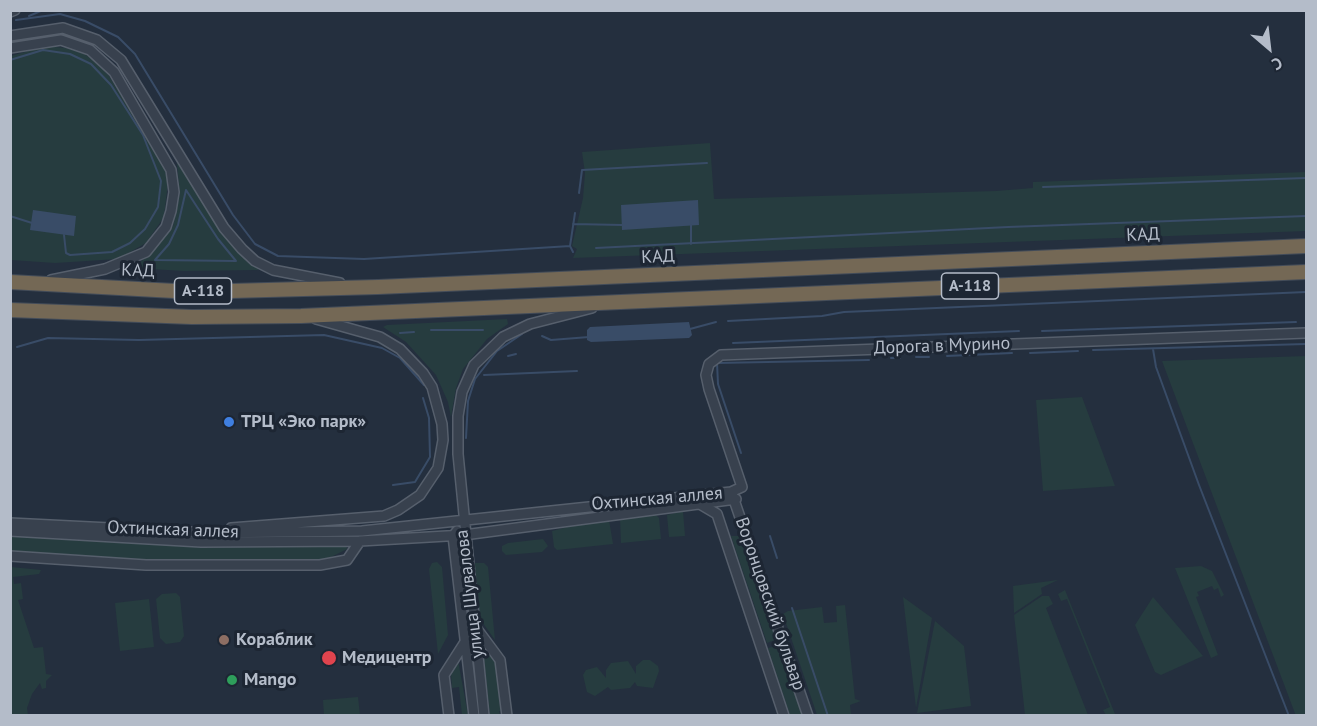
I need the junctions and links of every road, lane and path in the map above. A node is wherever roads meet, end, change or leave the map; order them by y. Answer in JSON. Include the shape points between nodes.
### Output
{"nodes":[{"id":1,"x":15,"y":10,"type":"edge"},
{"id":2,"x":10,"y":12,"type":"edge"},
{"id":3,"x":10,"y":36,"type":"edge"},
{"id":4,"x":10,"y":48,"type":"edge"},
{"id":5,"x":1306,"y":246,"type":"edge"},
{"id":6,"x":1306,"y":272,"type":"edge"},
{"id":7,"x":10,"y":282,"type":"edge"},
{"id":8,"x":29,"y":283,"type":"junction"},
{"id":9,"x":378,"y":287,"type":"junction"},
{"id":10,"x":633,"y":301,"type":"junction"},
{"id":11,"x":10,"y":310,"type":"edge"},
{"id":12,"x":301,"y":316,"type":"junction"},
{"id":13,"x":1306,"y":333,"type":"edge"},
{"id":14,"x":742,"y":487,"type":"joint"},
{"id":15,"x":735,"y":499,"type":"junction"},
{"id":16,"x":700,"y":504,"type":"junction"},
{"id":17,"x":717,"y":514,"type":"junction"},
{"id":18,"x":463,"y":521,"type":"junction"},
{"id":19,"x":10,"y":523,"type":"edge"},
{"id":20,"x":180,"y":530,"type":"junction"},
{"id":21,"x":10,"y":531,"type":"edge"},
{"id":22,"x":464,"y":535,"type":"junction"},
{"id":23,"x":453,"y":536,"type":"junction"},
{"id":24,"x":360,"y":541,"type":"junction"},
{"id":25,"x":10,"y":555,"type":"edge"},
{"id":26,"x":474,"y":625,"type":"junction"},
{"id":27,"x":466,"y":639,"type":"junction"},
{"id":28,"x":449,"y":716,"type":"edge"},
{"id":29,"x":474,"y":716,"type":"edge"},
{"id":30,"x":484,"y":716,"type":"edge"},
{"id":31,"x":507,"y":716,"type":"edge"},
{"id":32,"x":784,"y":716,"type":"edge"},
{"id":33,"x":808,"y":716,"type":"edge"}],
"edges":[{"from":1,"to":2,"type":"street"},
{"from":3,"to":9,"type":"street","via":[[63,28],[97,40],[121,60],[224,228],[255,261],[293,276]]},
{"from":4,"to":8,"type":"street","via":[[61,40],[90,50],[114,72],[159,146],[171,170],[174,192],[166,227],[146,252],[105,269]]},
{"from":5,"to":9,"type":"highway","name":"КАД","number":"А-118"},
{"from":6,"to":10,"type":"highway","number":"А-118"},
{"from":7,"to":8,"type":"highway","name":"КАД","number":"А-118"},
{"from":8,"to":9,"type":"highway","name":"КАД","number":"А-118","via":[[193,292]]},
{"from":10,"to":12,"type":"highway","number":"А-118"},
{"from":10,"to":18,"type":"street","via":[[530,324],[503,337],[479,359],[462,392],[458,416]]},
{"from":11,"to":12,"type":"highway","number":"А-118","via":[[192,317]]},
{"from":12,"to":20,"type":"street","via":[[380,337],[400,349],[423,373],[438,406],[443,440],[438,468],[411,502],[372,518]]},
{"from":13,"to":14,"type":"street","name":"Дорога в Мурино","via":[[721,355],[709,364],[706,375]]},
{"from":14,"to":15,"type":"street","name":"Охтинская аллея"},
{"from":15,"to":16,"type":"street","name":"Охтинская аллея"},
{"from":15,"to":17,"type":"street","via":[[723,504]]},
{"from":15,"to":18,"type":"street","name":"Охтинская аллея","via":[[540,510]]},
{"from":15,"to":33,"type":"street","name":"Воронцовский бульвар"},
{"from":16,"to":17,"type":"street","name":"Воронцовский бульвар"},
{"from":16,"to":22,"type":"street","name":"Охтинская аллея"},
{"from":17,"to":32,"type":"street","name":"Воронцовский бульвар"},
{"from":18,"to":20,"type":"street","name":"Охтинская аллея","via":[[352,531]]},
{"from":18,"to":22,"type":"street","name":"улица Шувалова"},
{"from":18,"to":23,"type":"street","name":"улица Шувалова"},
{"from":19,"to":20,"type":"street","name":"Охтинская аллея"},
{"from":21,"to":24,"type":"street","name":"Охтинская аллея","via":[[201,542]]},
{"from":22,"to":23,"type":"street","name":"Охтинская аллея"},
{"from":22,"to":26,"type":"street","name":"улица Шувалова"},
{"from":23,"to":24,"type":"street","name":"Охтинская аллея"},
{"from":23,"to":27,"type":"street","name":"улица Шувалова"},
{"from":24,"to":25,"type":"street","via":[[347,560],[320,566],[134,565]]},
{"from":26,"to":30,"type":"street","name":"улица Шувалова"},
{"from":26,"to":31,"type":"street","via":[[500,660]]},
{"from":27,"to":28,"type":"street","via":[[444,675]]},
{"from":27,"to":29,"type":"street","name":"улица Шувалова"}]}
